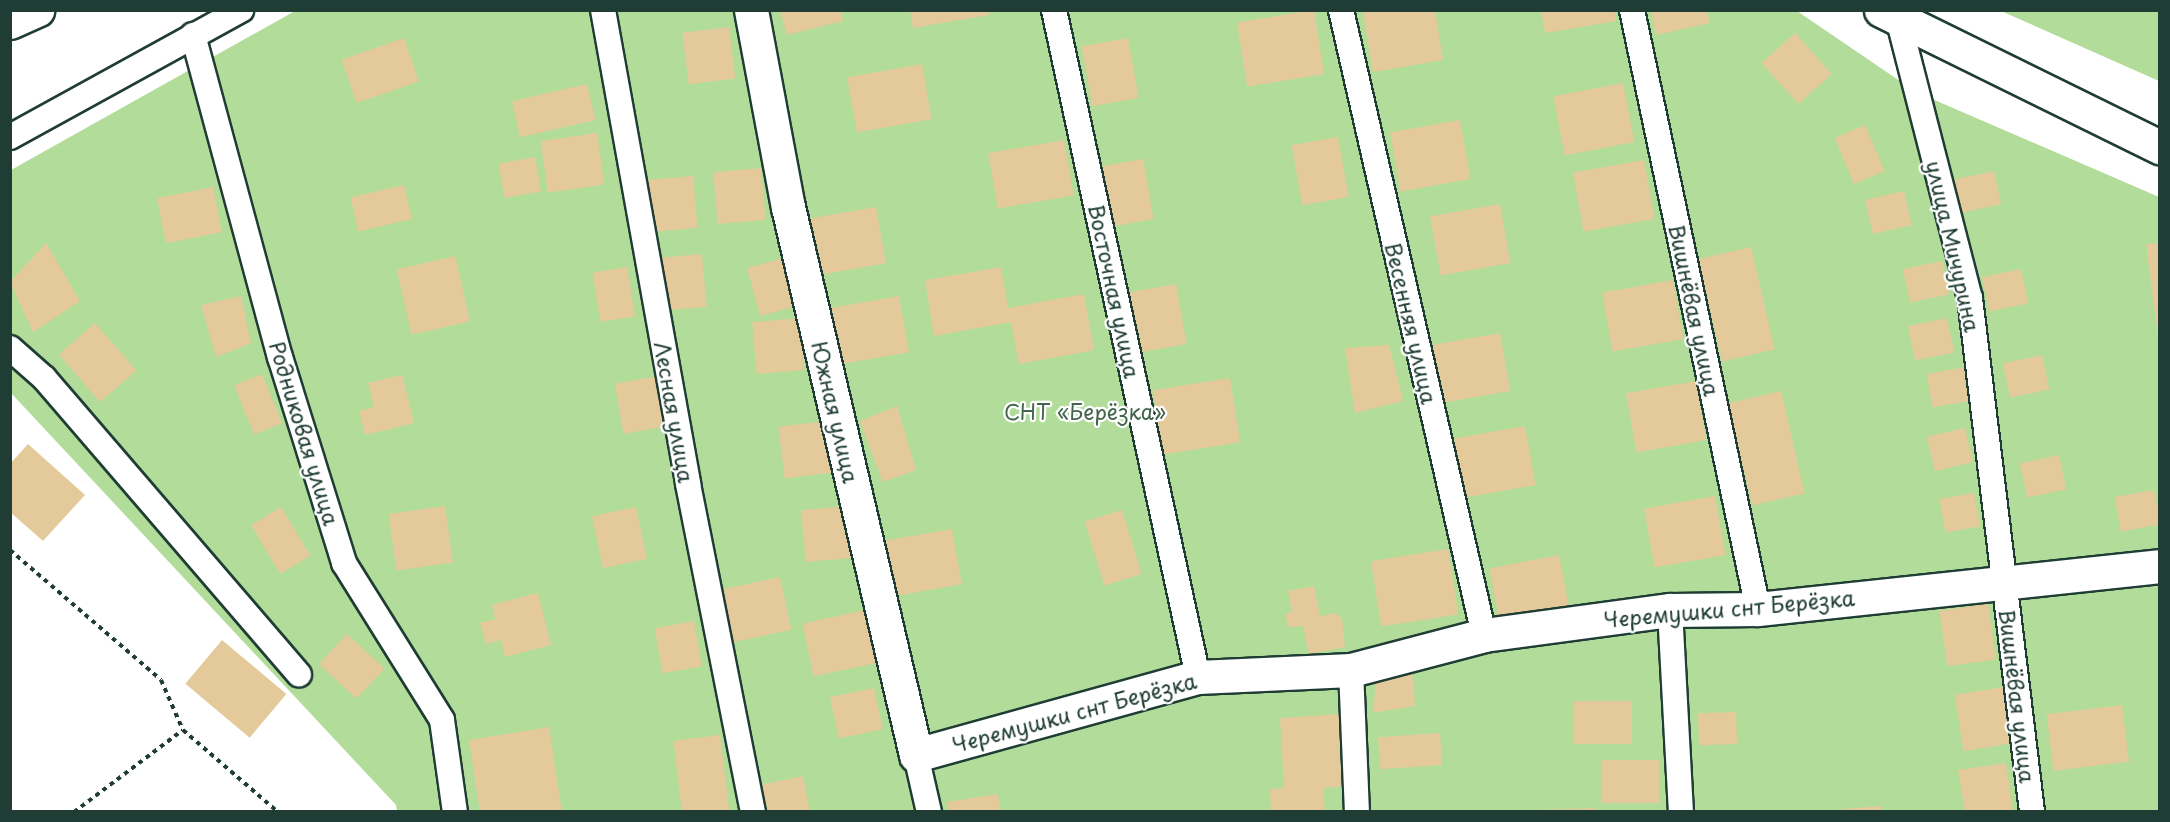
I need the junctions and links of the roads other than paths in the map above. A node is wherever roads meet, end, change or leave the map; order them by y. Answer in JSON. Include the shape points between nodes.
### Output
{"nodes":[{"id":1,"x":241,"y":10,"type":"edge"},
{"id":2,"x":603,"y":10,"type":"edge"},
{"id":3,"x":751,"y":10,"type":"edge"},
{"id":4,"x":1054,"y":10,"type":"edge"},
{"id":5,"x":1341,"y":10,"type":"edge"},
{"id":6,"x":1632,"y":10,"type":"edge"},
{"id":7,"x":1890,"y":16,"type":"edge"},
{"id":8,"x":193,"y":35,"type":"junction"},
{"id":9,"x":10,"y":137,"type":"edge"},
{"id":10,"x":2160,"y":147,"type":"edge"},
{"id":11,"x":10,"y":348,"type":"edge"},
{"id":12,"x":2160,"y":566,"type":"edge"},
{"id":13,"x":2003,"y":581,"type":"junction"},
{"id":14,"x":1758,"y":609,"type":"junction"},
{"id":15,"x":1670,"y":610,"type":"junction"},
{"id":16,"x":1484,"y":635,"type":"junction"},
{"id":17,"x":1351,"y":670,"type":"junction"},
{"id":18,"x":299,"y":674,"type":"dead end"},
{"id":19,"x":1198,"y":677,"type":"junction"},
{"id":20,"x":916,"y":755,"type":"junction"},
{"id":21,"x":455,"y":812,"type":"edge"},
{"id":22,"x":753,"y":812,"type":"edge"},
{"id":23,"x":929,"y":812,"type":"edge"},
{"id":24,"x":1357,"y":812,"type":"edge"},
{"id":25,"x":1681,"y":812,"type":"edge"},
{"id":26,"x":2032,"y":812,"type":"edge"}],
"edges":[{"from":1,"to":8,"type":"lane"},
{"from":2,"to":22,"type":"lane","name":"Лесная улица","via":[[688,484]]},
{"from":3,"to":20,"type":"street","name":"Южная улица","via":[[788,207]]},
{"from":4,"to":19,"type":"lane","name":"Восточная улица"},
{"from":5,"to":16,"type":"lane","name":"Весенняя улица"},
{"from":6,"to":14,"type":"lane","name":"Вишнёвая улица"},
{"from":7,"to":10,"type":"street"},
{"from":7,"to":13,"type":"lane","name":"улица Мичурина","via":[[1970,298]]},
{"from":8,"to":9,"type":"lane"},
{"from":8,"to":21,"type":"lane","name":"Родниковая улица","via":[[280,357],[345,563],[442,720]]},
{"from":11,"to":18,"type":"lane","via":[[44,378]]},
{"from":12,"to":13,"type":"street","name":"Черемушки снт Берёзка"},
{"from":13,"to":14,"type":"street","name":"Черемушки снт Берёзка"},
{"from":13,"to":26,"type":"lane","name":"Вишнёвая улица"},
{"from":14,"to":15,"type":"street","name":"Черемушки снт Берёзка"},
{"from":15,"to":16,"type":"street","name":"Черемушки снт Берёзка"},
{"from":15,"to":25,"type":"lane"},
{"from":16,"to":17,"type":"street","name":"Черемушки снт Берёзка"},
{"from":17,"to":19,"type":"street","name":"Черемушки снт Берёзка"},
{"from":17,"to":24,"type":"lane"},
{"from":19,"to":20,"type":"street","name":"Черемушки снт Берёзка"},
{"from":20,"to":23,"type":"lane","name":"Южная улица"}]}
